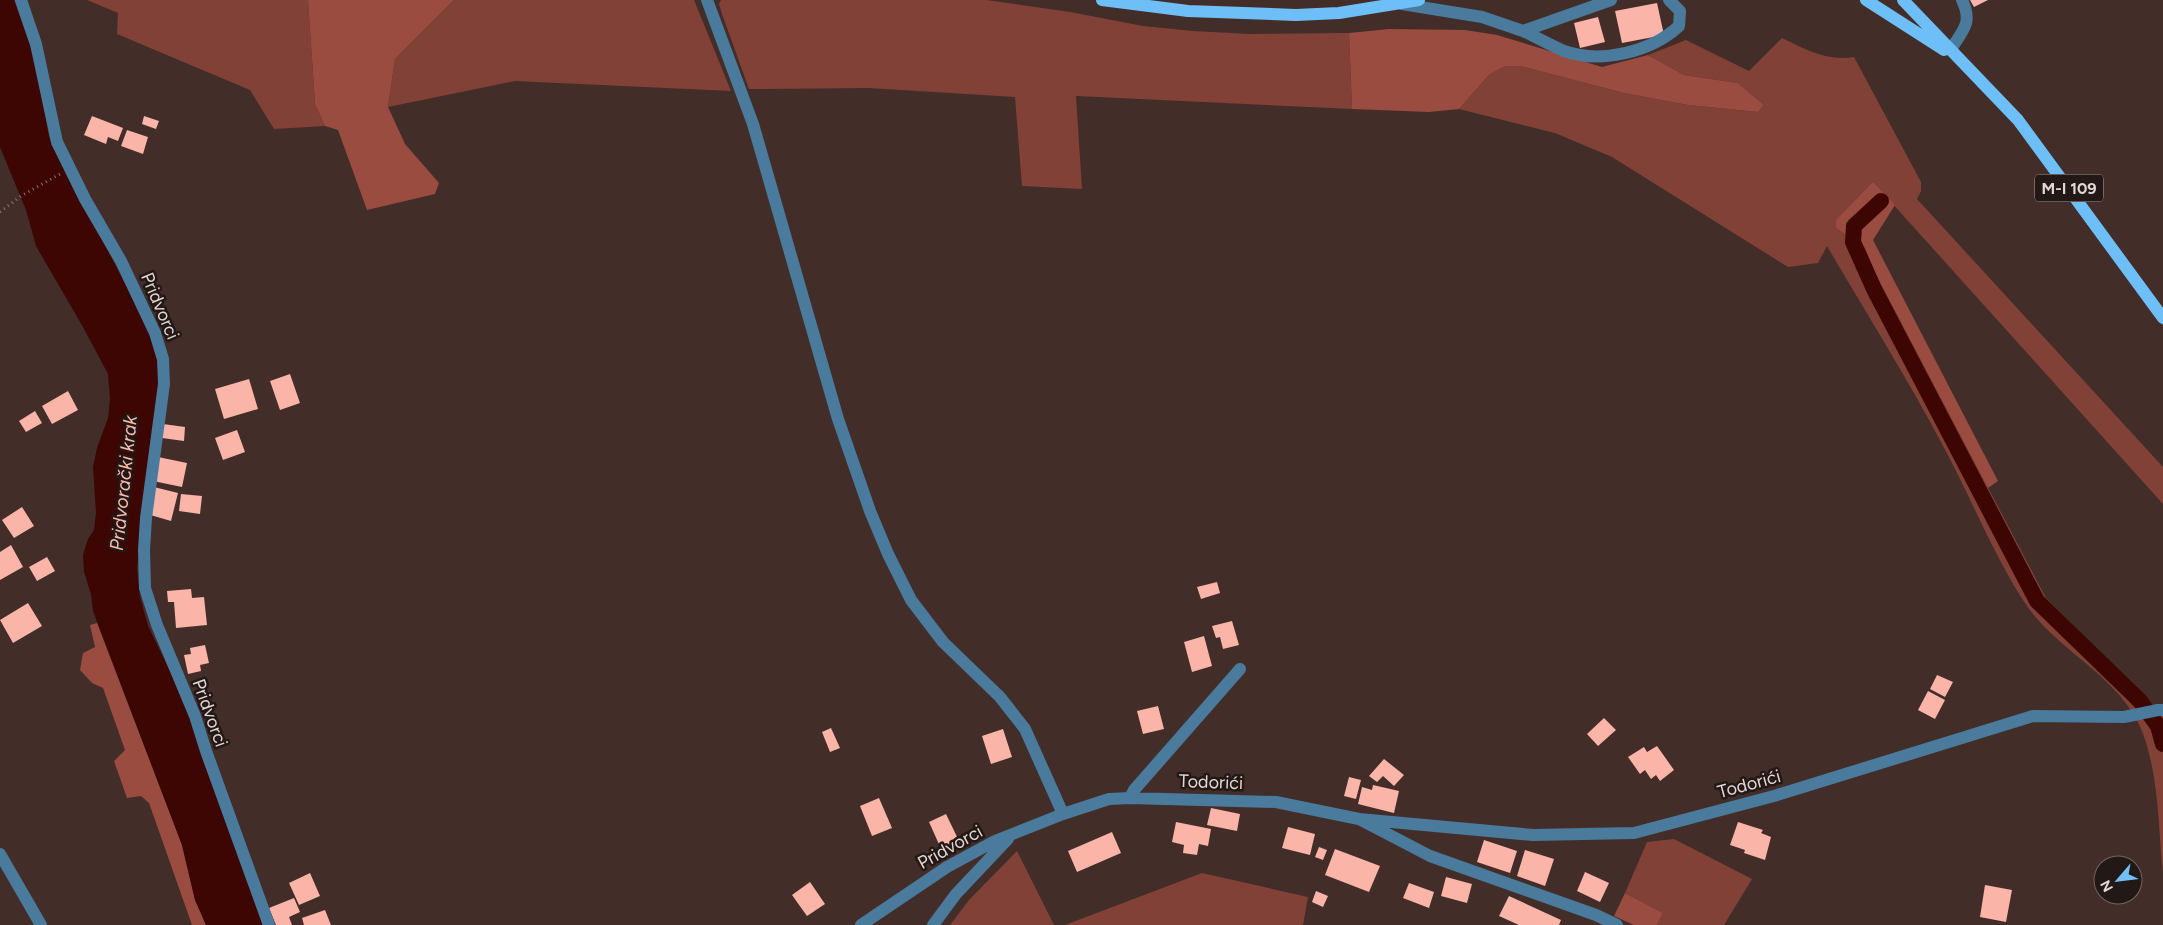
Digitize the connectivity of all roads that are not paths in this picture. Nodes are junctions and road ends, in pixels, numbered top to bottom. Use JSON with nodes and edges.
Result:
{"nodes":[{"id":1,"x":21,"y":0,"type":"edge"},
{"id":2,"x":707,"y":0,"type":"edge"},
{"id":3,"x":1102,"y":0,"type":"edge"},
{"id":4,"x":1419,"y":0,"type":"edge"},
{"id":5,"x":1611,"y":0,"type":"edge"},
{"id":6,"x":1669,"y":0,"type":"edge"},
{"id":7,"x":1866,"y":0,"type":"edge"},
{"id":8,"x":1903,"y":0,"type":"edge"},
{"id":9,"x":1962,"y":0,"type":"edge"},
{"id":10,"x":1399,"y":4,"type":"junction"},
{"id":11,"x":1522,"y":31,"type":"junction"},
{"id":12,"x":1951,"y":49,"type":"junction"},
{"id":13,"x":1967,"y":66,"type":"junction"},
{"id":14,"x":2163,"y":318,"type":"edge"},
{"id":15,"x":1240,"y":669,"type":"dead end"},
{"id":16,"x":2160,"y":710,"type":"edge"},
{"id":17,"x":1130,"y":798,"type":"junction"},
{"id":18,"x":1063,"y":814,"type":"junction"},
{"id":19,"x":1359,"y":819,"type":"junction"},
{"id":20,"x":1012,"y":835,"type":"junction"},
{"id":21,"x":0,"y":854,"type":"edge"},
{"id":22,"x":41,"y":925,"type":"edge"},
{"id":23,"x":269,"y":925,"type":"edge"},
{"id":24,"x":861,"y":925,"type":"edge"},
{"id":25,"x":933,"y":925,"type":"edge"},
{"id":26,"x":1617,"y":925,"type":"edge"}],
"edges":[{"from":1,"to":23,"type":"street","name":"Pridvorci"},
{"from":2,"to":18,"type":"street"},
{"from":3,"to":10,"type":"main road"},
{"from":4,"to":10,"type":"main road"},
{"from":5,"to":11,"type":"street"},
{"from":6,"to":11,"type":"street"},
{"from":7,"to":13,"type":"main road","number":"M-I 109"},
{"from":8,"to":12,"type":"main road"},
{"from":9,"to":12,"type":"street"},
{"from":10,"to":11,"type":"street"},
{"from":12,"to":13,"type":"main road"},
{"from":13,"to":14,"type":"main road","number":"M-I 109"},
{"from":15,"to":17,"type":"street"},
{"from":16,"to":19,"type":"street","name":"Todorići"},
{"from":17,"to":18,"type":"street","name":"Todorići"},
{"from":17,"to":19,"type":"street","name":"Todorići"},
{"from":18,"to":20,"type":"street","name":"Pridvorci"},
{"from":19,"to":26,"type":"street","name":"Todorići"},
{"from":20,"to":24,"type":"street","name":"Pridvorci"},
{"from":20,"to":25,"type":"street"},
{"from":21,"to":22,"type":"street"}]}
